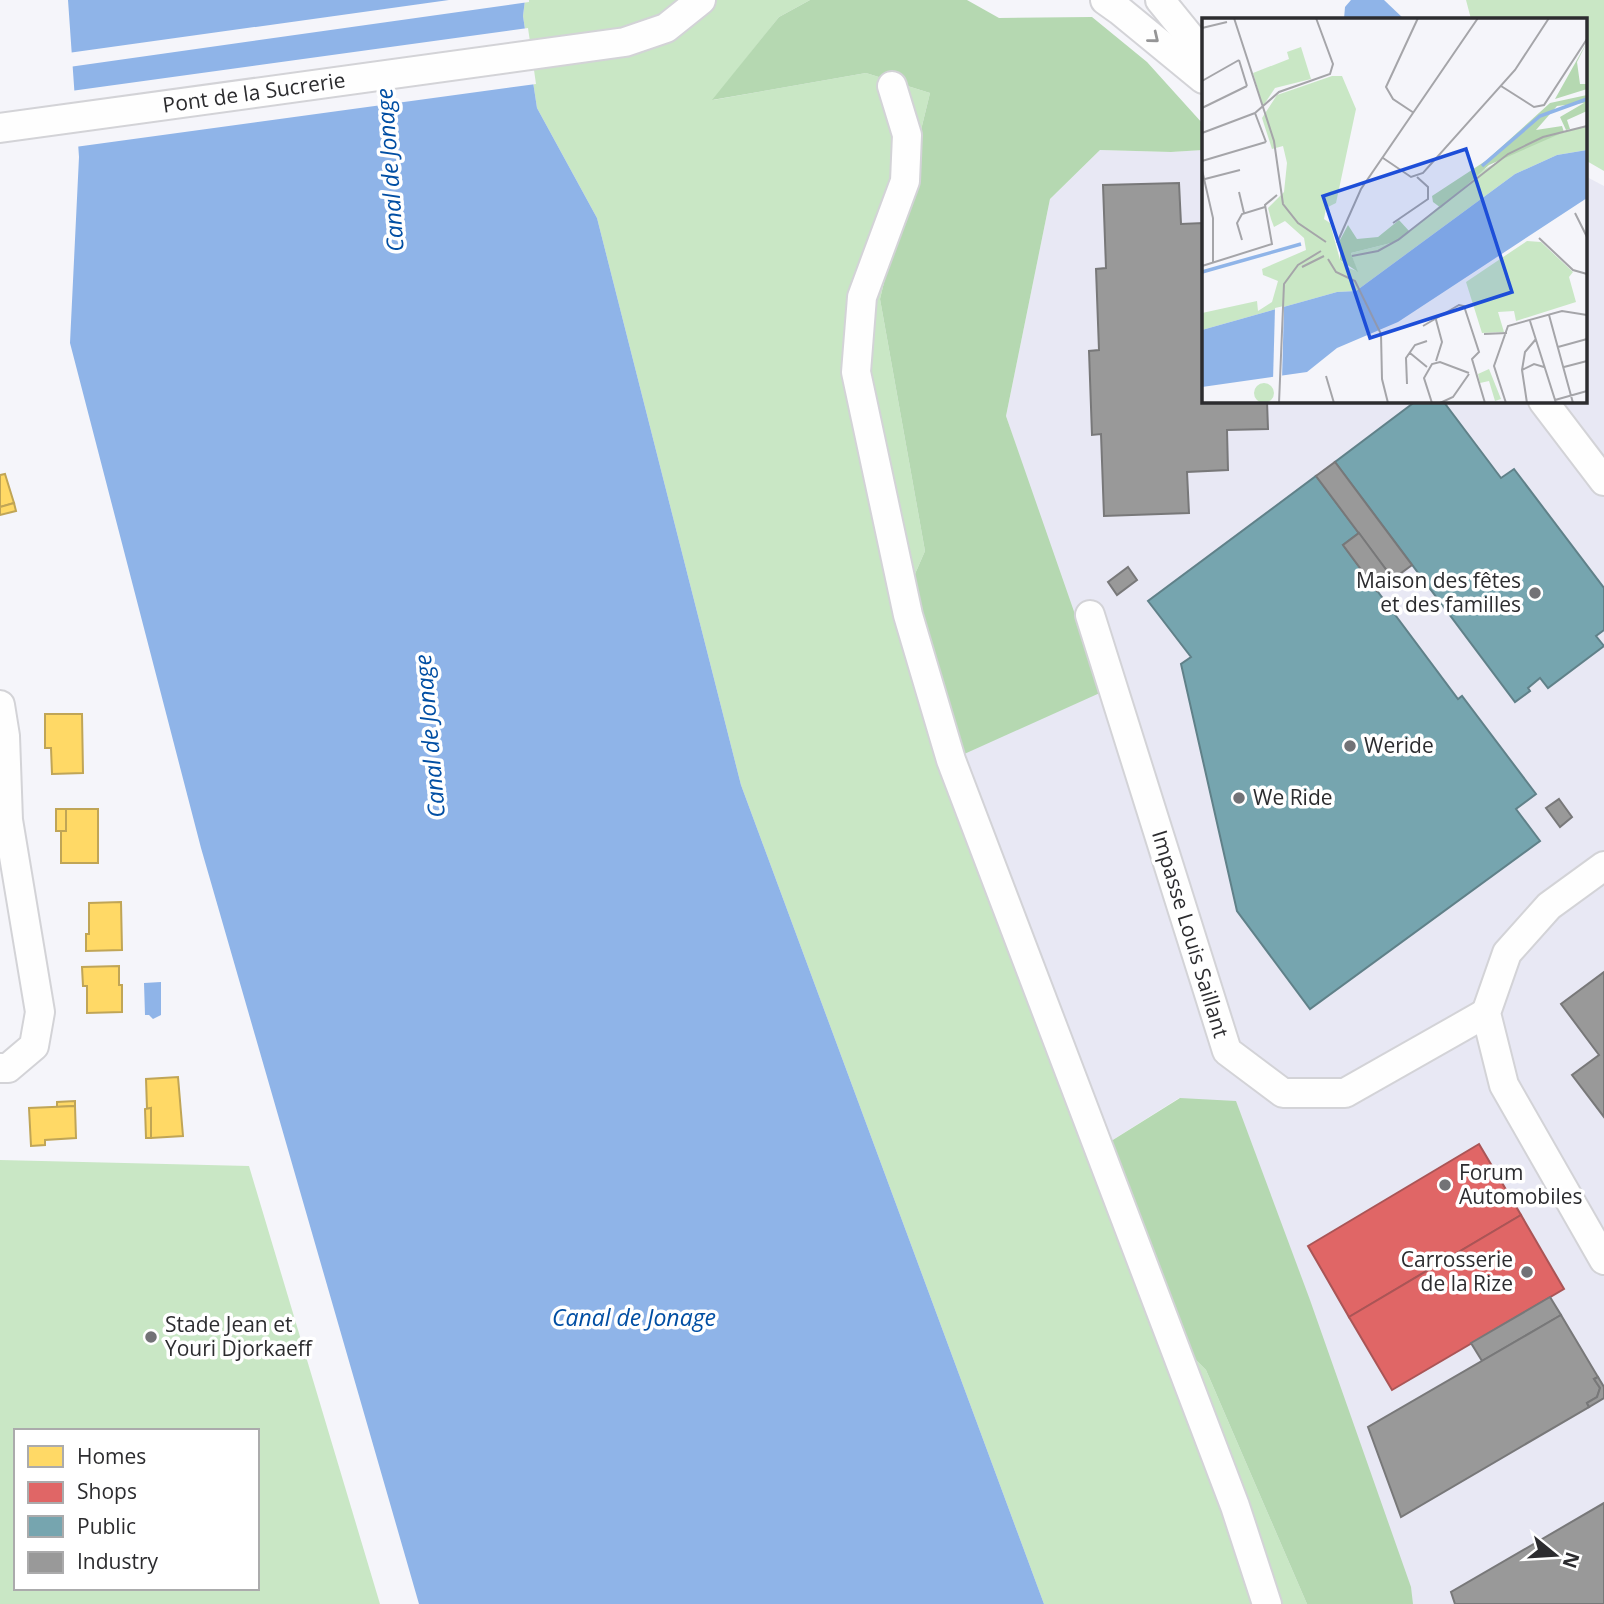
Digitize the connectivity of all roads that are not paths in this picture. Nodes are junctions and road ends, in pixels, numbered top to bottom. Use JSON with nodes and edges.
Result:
{"nodes":[{"id":1,"x":701,"y":0,"type":"edge"},
{"id":2,"x":1105,"y":0,"type":"edge"},
{"id":3,"x":1160,"y":0,"type":"edge"},
{"id":4,"x":1202,"y":52,"type":"edge"},
{"id":5,"x":1202,"y":78,"type":"edge"},
{"id":6,"x":892,"y":86,"type":"dead end"},
{"id":7,"x":4,"y":127,"type":"edge"},
{"id":8,"x":1544,"y":402,"type":"edge"},
{"id":9,"x":1604,"y":481,"type":"edge"},
{"id":10,"x":1090,"y":615,"type":"dead end"},
{"id":11,"x":0,"y":705,"type":"edge"},
{"id":12,"x":2,"y":736,"type":"edge"},
{"id":13,"x":1604,"y":866,"type":"edge"},
{"id":14,"x":1486,"y":1013,"type":"junction"},
{"id":15,"x":0,"y":1068,"type":"edge"},
{"id":16,"x":1604,"y":1260,"type":"edge"},
{"id":17,"x":1267,"y":1604,"type":"edge"}],
"edges":[{"from":1,"to":7,"type":"street","name":"Pont de la Sucrerie"},
{"from":2,"to":5,"type":"street","one_way":true},
{"from":3,"to":4,"type":"street"},
{"from":6,"to":17,"type":"street"},
{"from":8,"to":9,"type":"street"},
{"from":10,"to":14,"type":"street","name":"Impasse Louis Saillant"},
{"from":11,"to":12,"type":"street"},
{"from":12,"to":15,"type":"street"},
{"from":13,"to":14,"type":"street"},
{"from":14,"to":16,"type":"street"}]}
